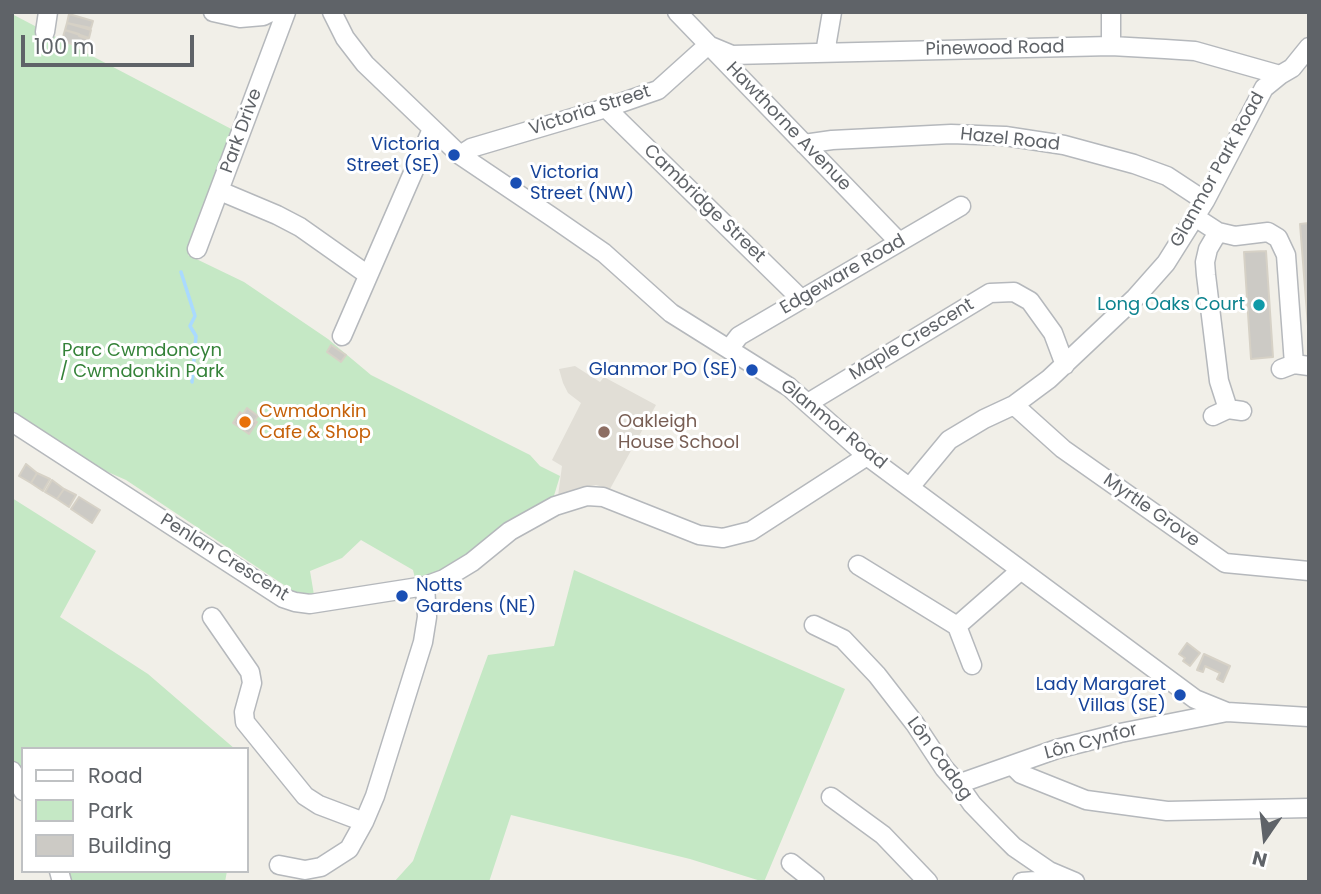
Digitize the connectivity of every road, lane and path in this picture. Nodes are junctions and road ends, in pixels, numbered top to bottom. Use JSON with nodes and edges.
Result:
{"nodes":[{"id":1,"x":48,"y":12,"type":"edge"},
{"id":2,"x":213,"y":12,"type":"edge"},
{"id":3,"x":271,"y":12,"type":"edge"},
{"id":4,"x":286,"y":12,"type":"edge"},
{"id":5,"x":332,"y":12,"type":"edge"},
{"id":6,"x":677,"y":12,"type":"edge"},
{"id":7,"x":832,"y":12,"type":"edge"},
{"id":8,"x":1111,"y":12,"type":"edge"},
{"id":9,"x":45,"y":32,"type":"dead end"},
{"id":10,"x":708,"y":44,"type":"junction"},
{"id":11,"x":1111,"y":46,"type":"junction"},
{"id":12,"x":1309,"y":47,"type":"edge"},
{"id":13,"x":825,"y":53,"type":"junction"},
{"id":14,"x":1280,"y":75,"type":"junction"},
{"id":15,"x":606,"y":108,"type":"junction"},
{"id":16,"x":432,"y":129,"type":"junction"},
{"id":17,"x":804,"y":144,"type":"junction"},
{"id":18,"x":460,"y":156,"type":"junction"},
{"id":19,"x":220,"y":191,"type":"junction"},
{"id":20,"x":1205,"y":201,"type":"junction"},
{"id":21,"x":961,"y":206,"type":"dead end"},
{"id":22,"x":1195,"y":217,"type":"junction"},
{"id":23,"x":1218,"y":232,"type":"junction"},
{"id":24,"x":899,"y":242,"type":"junction"},
{"id":25,"x":197,"y":249,"type":"dead end"},
{"id":26,"x":368,"y":275,"type":"junction"},
{"id":27,"x":801,"y":299,"type":"junction"},
{"id":28,"x":342,"y":336,"type":"dead end"},
{"id":29,"x":729,"y":349,"type":"junction"},
{"id":30,"x":1065,"y":365,"type":"junction"},
{"id":31,"x":1295,"y":366,"type":"edge"},
{"id":32,"x":808,"y":403,"type":"junction"},
{"id":33,"x":1014,"y":405,"type":"junction"},
{"id":34,"x":1227,"y":412,"type":"dead end"},
{"id":35,"x":12,"y":422,"type":"edge"},
{"id":36,"x":867,"y":456,"type":"junction"},
{"id":37,"x":909,"y":487,"type":"junction"},
{"id":38,"x":858,"y":565,"type":"dead end"},
{"id":39,"x":1021,"y":570,"type":"junction"},
{"id":40,"x":1309,"y":571,"type":"edge"},
{"id":41,"x":425,"y":586,"type":"junction"},
{"id":42,"x":212,"y":617,"type":"dead end"},
{"id":43,"x":814,"y":625,"type":"dead end"},
{"id":44,"x":957,"y":626,"type":"junction"},
{"id":45,"x":972,"y":665,"type":"dead end"},
{"id":46,"x":1227,"y":712,"type":"junction"},
{"id":47,"x":1309,"y":717,"type":"edge"},
{"id":48,"x":1012,"y":765,"type":"junction"},
{"id":49,"x":12,"y":771,"type":"edge"},
{"id":50,"x":958,"y":784,"type":"junction"},
{"id":51,"x":21,"y":787,"type":"edge"},
{"id":52,"x":831,"y":797,"type":"dead end"},
{"id":53,"x":1309,"y":808,"type":"edge"},
{"id":54,"x":364,"y":822,"type":"junction"},
{"id":55,"x":791,"y":863,"type":"dead end"},
{"id":56,"x":279,"y":865,"type":"dead end"},
{"id":57,"x":1071,"y":880,"type":"edge"},
{"id":58,"x":815,"y":882,"type":"edge"},
{"id":59,"x":928,"y":882,"type":"edge"},
{"id":60,"x":1022,"y":882,"type":"edge"}],
"edges":[{"from":1,"to":9,"type":"street"},
{"from":2,"to":3,"type":"street"},
{"from":4,"to":19,"type":"street","name":"Park Drive"},
{"from":5,"to":16,"type":"street","name":"Glanmor Road"},
{"from":6,"to":10,"type":"street","name":"Hawthorne Avenue"},
{"from":7,"to":13,"type":"street"},
{"from":8,"to":11,"type":"street"},
{"from":10,"to":13,"type":"street","name":"Pinewood Road"},
{"from":10,"to":15,"type":"street","name":"Victoria Street"},
{"from":10,"to":17,"type":"street","name":"Hawthorne Avenue"},
{"from":11,"to":13,"type":"street","name":"Pinewood Road"},
{"from":11,"to":14,"type":"street","name":"Pinewood Road"},
{"from":12,"to":14,"type":"street","name":"Glanmor Park Road"},
{"from":14,"to":20,"type":"street","name":"Glanmor Park Road"},
{"from":15,"to":18,"type":"street","name":"Victoria Street"},
{"from":15,"to":27,"type":"street","name":"Cambridge Street"},
{"from":16,"to":18,"type":"street","name":"Glanmor Road"},
{"from":16,"to":26,"type":"street"},
{"from":17,"to":20,"type":"street","name":"Hazel Road"},
{"from":17,"to":24,"type":"street","name":"Hawthorne Avenue"},
{"from":18,"to":29,"type":"street","name":"Glanmor Road"},
{"from":19,"to":25,"type":"street","name":"Park Drive"},
{"from":19,"to":26,"type":"street"},
{"from":20,"to":22,"type":"street","name":"Glanmor Park Road"},
{"from":21,"to":24,"type":"street","name":"Edgeware Road"},
{"from":22,"to":23,"type":"street"},
{"from":22,"to":30,"type":"street","name":"Glanmor Park Road"},
{"from":23,"to":31,"type":"street"},
{"from":23,"to":34,"type":"street"},
{"from":24,"to":27,"type":"street","name":"Edgeware Road"},
{"from":26,"to":28,"type":"street"},
{"from":27,"to":29,"type":"street","name":"Edgeware Road"},
{"from":29,"to":32,"type":"street","name":"Glanmor Road"},
{"from":30,"to":32,"type":"street","name":"Maple Crescent"},
{"from":30,"to":33,"type":"street","name":"Glanmor Park Road"},
{"from":32,"to":36,"type":"street","name":"Glanmor Road"},
{"from":33,"to":37,"type":"street","name":"Glanmor Park Road"},
{"from":33,"to":40,"type":"street","name":"Myrtle Grove"},
{"from":35,"to":41,"type":"street","name":"Penlan Crescent"},
{"from":36,"to":37,"type":"street","name":"Glanmor Road"},
{"from":36,"to":41,"type":"street","name":"Penlan Crescent"},
{"from":37,"to":39,"type":"street","name":"Glanmor Road"},
{"from":38,"to":44,"type":"street"},
{"from":39,"to":44,"type":"street"},
{"from":39,"to":46,"type":"street","name":"Glanmor Road"},
{"from":41,"to":54,"type":"street"},
{"from":42,"to":54,"type":"street"},
{"from":43,"to":50,"type":"street","name":"Lôn Cadog"},
{"from":44,"to":45,"type":"street"},
{"from":46,"to":47,"type":"street","name":"Glanmor Road"},
{"from":46,"to":48,"type":"street","name":"Lôn Cynfor"},
{"from":48,"to":50,"type":"street","name":"Lôn Cynfor"},
{"from":48,"to":53,"type":"street"},
{"from":49,"to":51,"type":"street"},
{"from":50,"to":57,"type":"street","name":"Lôn Cadog"},
{"from":52,"to":59,"type":"street"},
{"from":54,"to":56,"type":"street"},
{"from":55,"to":58,"type":"street"},
{"from":57,"to":60,"type":"street"}]}
